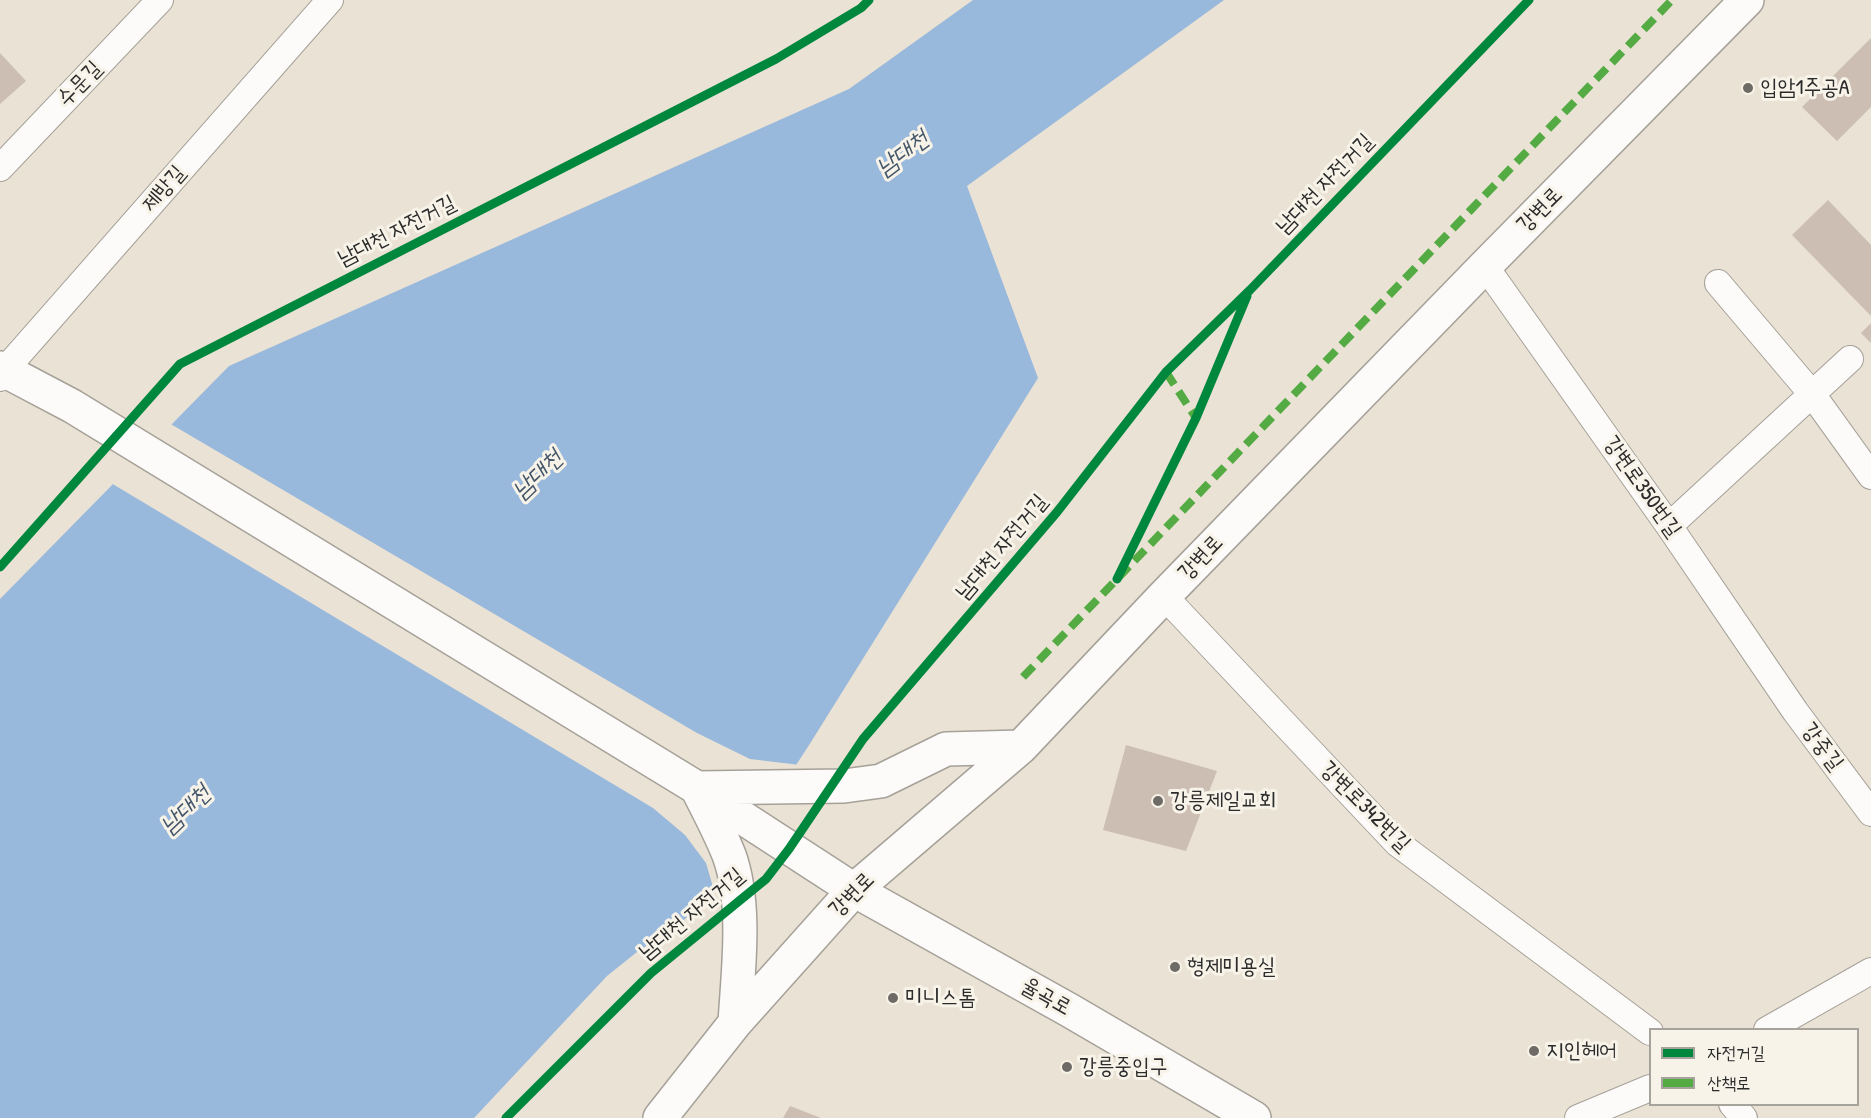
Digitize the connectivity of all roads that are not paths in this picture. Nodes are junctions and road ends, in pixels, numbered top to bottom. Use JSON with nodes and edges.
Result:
{"nodes":[{"id":1,"x":160,"y":0,"type":"edge"},
{"id":2,"x":330,"y":0,"type":"edge"},
{"id":3,"x":1747,"y":0,"type":"edge"},
{"id":4,"x":0,"y":168,"type":"edge"},
{"id":5,"x":1485,"y":266,"type":"junction"},
{"id":6,"x":1718,"y":283,"type":"dead end"},
{"id":7,"x":1850,"y":359,"type":"dead end"},
{"id":8,"x":1,"y":372,"type":"edge"},
{"id":9,"x":1812,"y":394,"type":"junction"},
{"id":10,"x":1871,"y":476,"type":"edge"},
{"id":11,"x":1669,"y":526,"type":"junction"},
{"id":12,"x":1164,"y":596,"type":"junction"},
{"id":13,"x":1795,"y":711,"type":"joint"},
{"id":14,"x":1021,"y":747,"type":"junction"},
{"id":15,"x":697,"y":788,"type":"junction"},
{"id":16,"x":1871,"y":813,"type":"edge"},
{"id":17,"x":846,"y":884,"type":"junction"},
{"id":18,"x":1871,"y":971,"type":"edge"},
{"id":19,"x":735,"y":1023,"type":"junction"},
{"id":20,"x":1769,"y":1028,"type":"edge"},
{"id":21,"x":1649,"y":1031,"type":"edge"},
{"id":22,"x":1649,"y":1088,"type":"edge"},
{"id":23,"x":1734,"y":1106,"type":"edge"},
{"id":24,"x":660,"y":1118,"type":"edge"},
{"id":25,"x":1254,"y":1118,"type":"edge"},
{"id":26,"x":1578,"y":1118,"type":"edge"},
{"id":27,"x":1744,"y":1118,"type":"edge"}],
"edges":[{"from":1,"to":4,"type":"street","name":"수문길"},
{"from":2,"to":8,"type":"street","name":"제방길"},
{"from":3,"to":5,"type":"street","name":"강변로"},
{"from":5,"to":11,"type":"street","name":"강변로350번길"},
{"from":5,"to":12,"type":"street","name":"강변로"},
{"from":6,"to":9,"type":"street"},
{"from":7,"to":9,"type":"street"},
{"from":8,"to":15,"type":"street","name":"율곡로"},
{"from":9,"to":10,"type":"street"},
{"from":9,"to":11,"type":"street"},
{"from":11,"to":13,"type":"street","name":"강변로350번길"},
{"from":12,"to":14,"type":"street","name":"강변로"},
{"from":12,"to":21,"type":"street","name":"강변로342번길"},
{"from":13,"to":16,"type":"street","name":"강중길"},
{"from":14,"to":15,"type":"street"},
{"from":14,"to":17,"type":"street","name":"강변로"},
{"from":15,"to":17,"type":"street","name":"율곡로"},
{"from":15,"to":19,"type":"street"},
{"from":17,"to":19,"type":"street","name":"강변로"},
{"from":17,"to":25,"type":"street","name":"율곡로"},
{"from":18,"to":20,"type":"street"},
{"from":19,"to":24,"type":"street","name":"강변로"},
{"from":22,"to":26,"type":"street"},
{"from":23,"to":27,"type":"street"}]}
